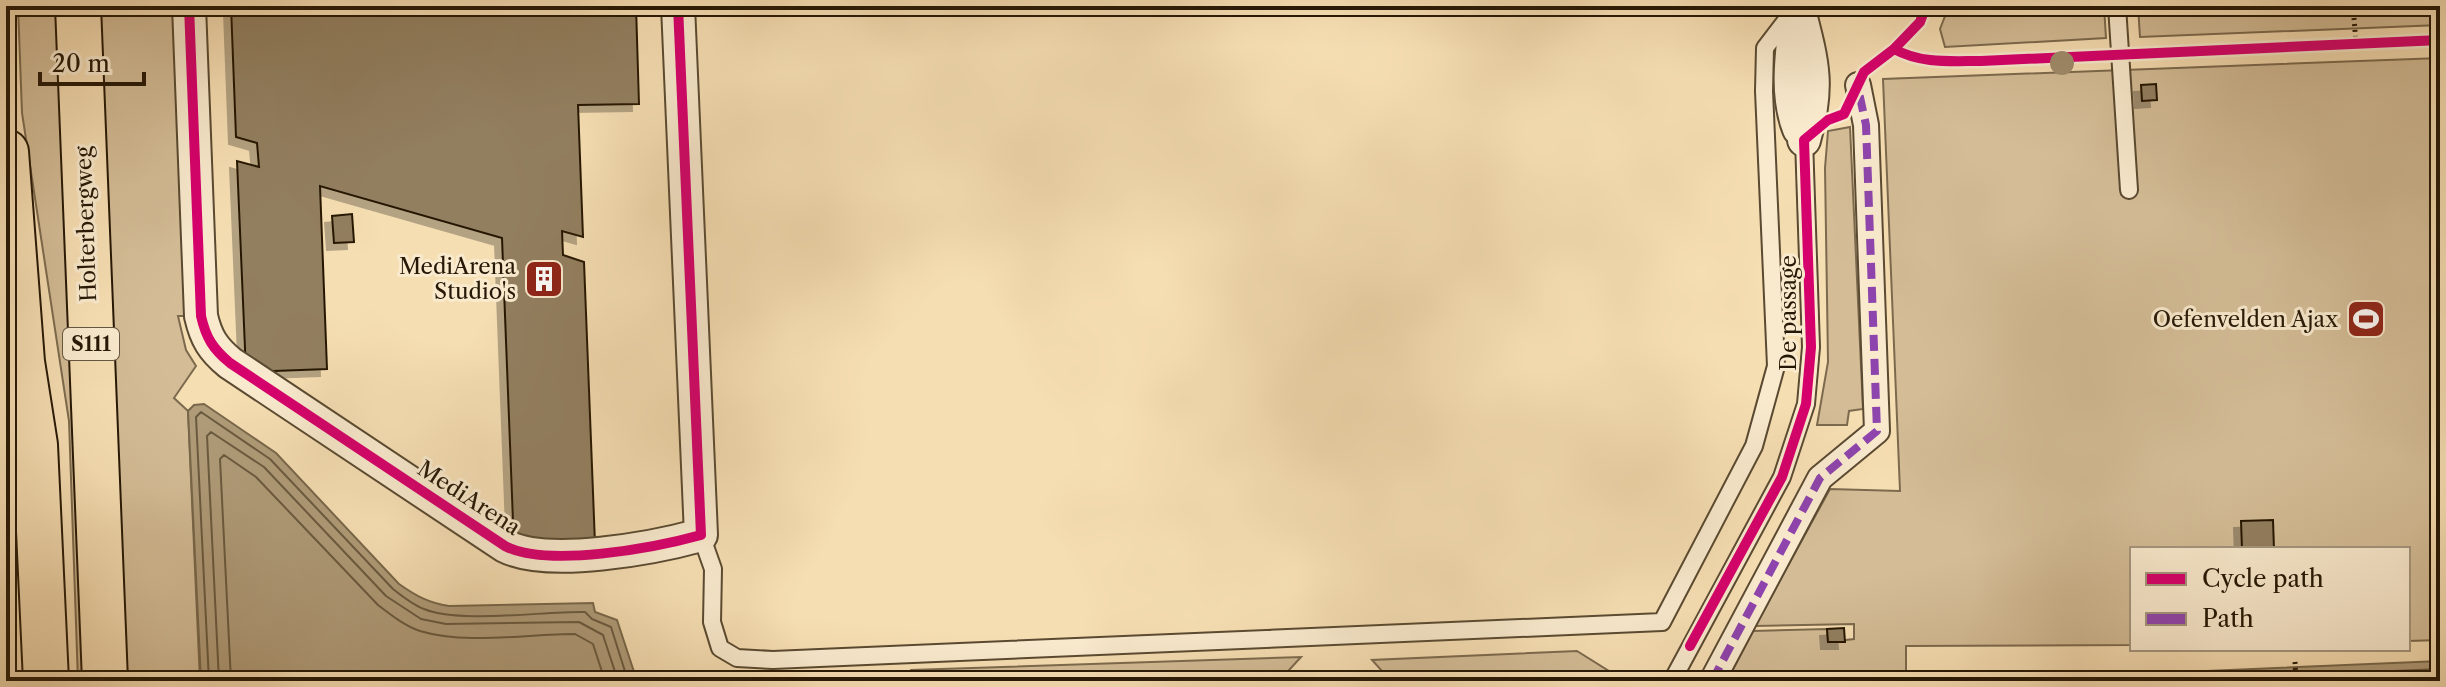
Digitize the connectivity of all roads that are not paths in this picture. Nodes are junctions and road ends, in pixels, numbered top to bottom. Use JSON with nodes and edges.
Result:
{"nodes":[{"id":1,"x":78,"y":6,"type":"edge"},
{"id":2,"x":189,"y":6,"type":"edge"},
{"id":3,"x":678,"y":6,"type":"edge"},
{"id":4,"x":1797,"y":6,"type":"edge"},
{"id":5,"x":2117,"y":6,"type":"edge"},
{"id":6,"x":1858,"y":85,"type":"dead end"},
{"id":7,"x":1804,"y":140,"type":"joint"},
{"id":8,"x":6,"y":152,"type":"edge"},
{"id":9,"x":2129,"y":190,"type":"dead end"},
{"id":10,"x":701,"y":535,"type":"junction"},
{"id":11,"x":46,"y":681,"type":"edge"},
{"id":12,"x":105,"y":681,"type":"edge"},
{"id":13,"x":1672,"y":681,"type":"edge"},
{"id":14,"x":1712,"y":681,"type":"edge"}],
"edges":[{"from":1,"to":12,"type":"main road","name":"Holterbergweg","number":"S111"},
{"from":2,"to":10,"type":"street","name":"MediArena"},
{"from":3,"to":10,"type":"street"},
{"from":4,"to":7,"type":"street","name":"De passage"},
{"from":4,"to":10,"type":"lane"},
{"from":5,"to":9,"type":"lane"},
{"from":6,"to":14,"type":"street"},
{"from":7,"to":13,"type":"lane","name":"De passage"},
{"from":8,"to":11,"type":"main road"}]}
